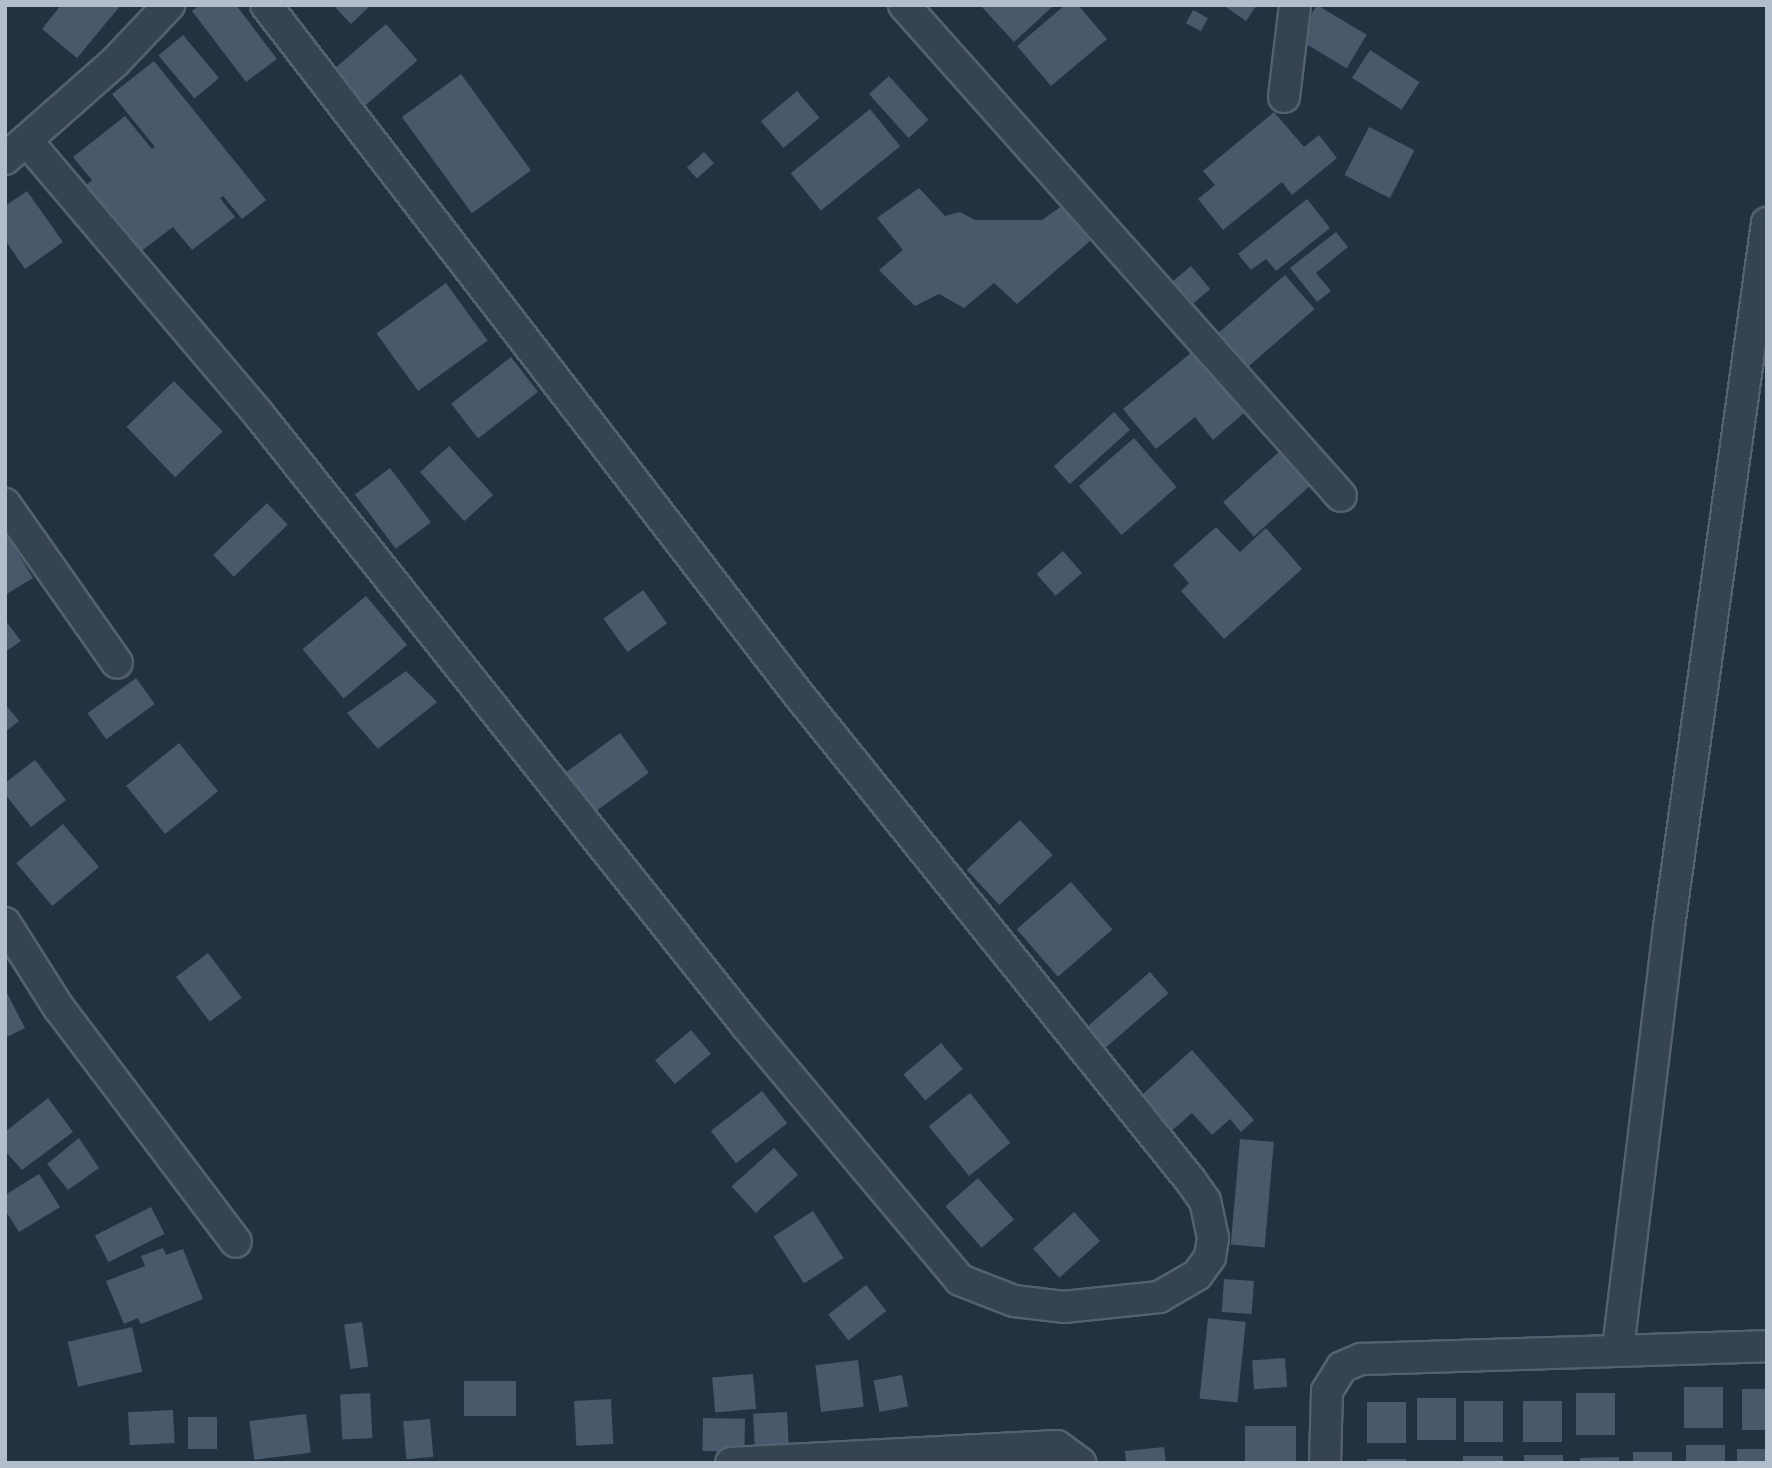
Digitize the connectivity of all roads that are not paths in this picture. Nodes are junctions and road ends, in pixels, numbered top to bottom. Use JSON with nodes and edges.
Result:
{"nodes":[{"id":1,"x":169,"y":5,"type":"edge"},
{"id":2,"x":266,"y":5,"type":"edge"},
{"id":3,"x":904,"y":5,"type":"edge"},
{"id":4,"x":1295,"y":5,"type":"edge"},
{"id":5,"x":1284,"y":97,"type":"dead end"},
{"id":6,"x":16,"y":150,"type":"edge"},
{"id":7,"x":1767,"y":223,"type":"edge"},
{"id":8,"x":1341,"y":496,"type":"dead end"},
{"id":9,"x":5,"y":504,"type":"edge"},
{"id":10,"x":117,"y":663,"type":"dead end"},
{"id":11,"x":5,"y":923,"type":"edge"},
{"id":12,"x":236,"y":1242,"type":"dead end"},
{"id":13,"x":1767,"y":1346,"type":"edge"},
{"id":14,"x":1618,"y":1349,"type":"junction"},
{"id":15,"x":974,"y":1455,"type":"edge"},
{"id":16,"x":731,"y":1463,"type":"edge"},
{"id":17,"x":1080,"y":1463,"type":"edge"},
{"id":18,"x":1325,"y":1463,"type":"edge"}],
"edges":[{"from":1,"to":6,"type":"street"},
{"from":2,"to":6,"type":"street"},
{"from":3,"to":8,"type":"street"},
{"from":4,"to":5,"type":"street"},
{"from":7,"to":14,"type":"street"},
{"from":9,"to":10,"type":"street"},
{"from":11,"to":12,"type":"street"},
{"from":13,"to":14,"type":"street"},
{"from":14,"to":18,"type":"street"},
{"from":15,"to":16,"type":"street"},
{"from":15,"to":17,"type":"street"}]}
